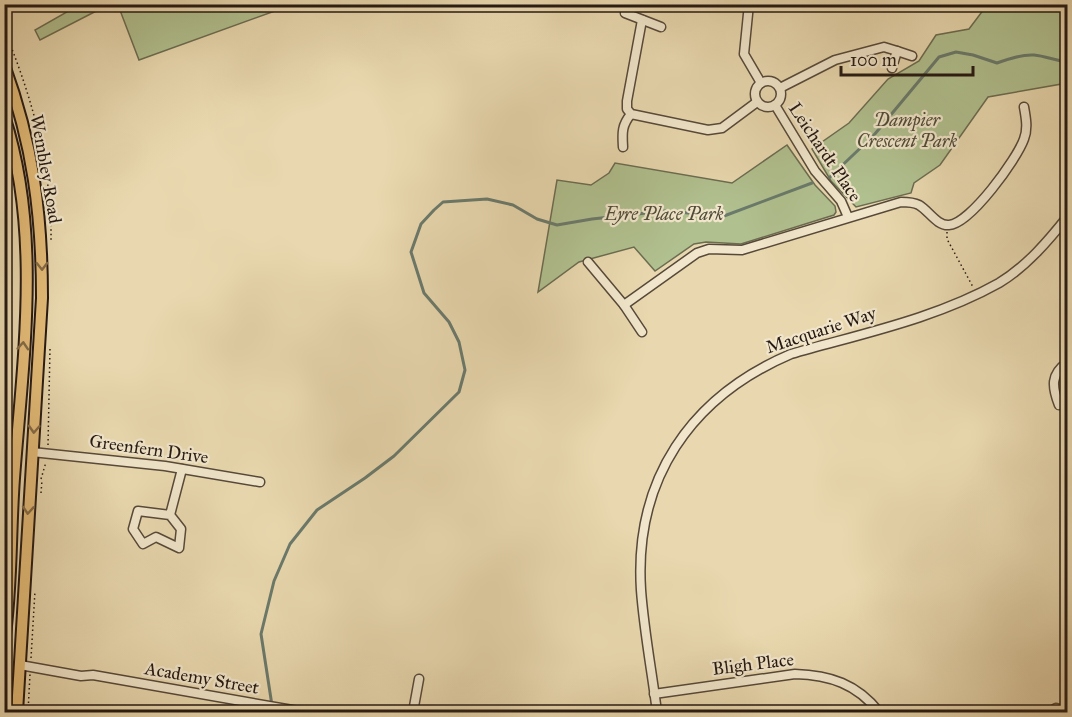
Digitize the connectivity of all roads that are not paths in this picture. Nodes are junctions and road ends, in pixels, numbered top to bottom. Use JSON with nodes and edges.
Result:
{"nodes":[{"id":1,"x":749,"y":4,"type":"edge"},
{"id":2,"x":625,"y":13,"type":"dead end"},
{"id":3,"x":642,"y":20,"type":"junction"},
{"id":4,"x":661,"y":27,"type":"dead end"},
{"id":5,"x":897,"y":51,"type":"junction"},
{"id":6,"x":912,"y":56,"type":"dead end"},
{"id":7,"x":4,"y":65,"type":"edge"},
{"id":8,"x":892,"y":68,"type":"dead end"},
{"id":9,"x":760,"y":83,"type":"junction"},
{"id":10,"x":780,"y":88,"type":"junction"},
{"id":11,"x":757,"y":102,"type":"junction"},
{"id":12,"x":775,"y":105,"type":"junction"},
{"id":13,"x":1024,"y":107,"type":"dead end"},
{"id":14,"x":631,"y":114,"type":"junction"},
{"id":15,"x":4,"y":116,"type":"edge"},
{"id":16,"x":623,"y":147,"type":"dead end"},
{"id":17,"x":9,"y":149,"type":"edge"},
{"id":18,"x":1068,"y":216,"type":"edge"},
{"id":19,"x":848,"y":217,"type":"junction"},
{"id":20,"x":588,"y":262,"type":"dead end"},
{"id":21,"x":624,"y":304,"type":"junction"},
{"id":22,"x":642,"y":332,"type":"dead end"},
{"id":23,"x":1068,"y":362,"type":"edge"},
{"id":24,"x":20,"y":404,"type":"junction"},
{"id":25,"x":1059,"y":405,"type":"dead end"},
{"id":26,"x":35,"y":406,"type":"junction"},
{"id":27,"x":32,"y":452,"type":"junction"},
{"id":28,"x":182,"y":469,"type":"junction"},
{"id":29,"x":261,"y":482,"type":"dead end"},
{"id":30,"x":170,"y":515,"type":"junction"},
{"id":31,"x":4,"y":642,"type":"edge"},
{"id":32,"x":20,"y":665,"type":"junction"},
{"id":33,"x":419,"y":679,"type":"dead end"},
{"id":34,"x":654,"y":694,"type":"junction"},
{"id":35,"x":17,"y":712,"type":"edge"},
{"id":36,"x":304,"y":712,"type":"edge"},
{"id":37,"x":413,"y":712,"type":"edge"},
{"id":38,"x":657,"y":712,"type":"edge"},
{"id":39,"x":879,"y":712,"type":"edge"},
{"id":40,"x":1049,"y":712,"type":"edge"},
{"id":41,"x":1068,"y":712,"type":"edge"}],
"edges":[{"from":1,"to":9,"type":"street"},
{"from":2,"to":3,"type":"street"},
{"from":3,"to":4,"type":"street"},
{"from":3,"to":14,"type":"street"},
{"from":5,"to":6,"type":"street"},
{"from":5,"to":8,"type":"street"},
{"from":5,"to":10,"type":"street"},
{"from":7,"to":26,"type":"main road","name":"Wembley Road","one_way":true},
{"from":9,"to":10,"type":"street"},
{"from":9,"to":11,"type":"street"},
{"from":10,"to":12,"type":"street"},
{"from":11,"to":12,"type":"street"},
{"from":11,"to":14,"type":"street"},
{"from":12,"to":19,"type":"street","name":"Leichardt Place"},
{"from":13,"to":19,"type":"street"},
{"from":14,"to":16,"type":"street"},
{"from":15,"to":17,"type":"main road","name":"Wembley Road"},
{"from":24,"to":17,"type":"main road","name":"Wembley Road","one_way":true},
{"from":18,"to":34,"type":"street","name":"Macquarie Way"},
{"from":19,"to":21,"type":"street"},
{"from":20,"to":21,"type":"street"},
{"from":21,"to":22,"type":"street"},
{"from":23,"to":25,"type":"street"},
{"from":24,"to":26,"type":"main road"},
{"from":24,"to":31,"type":"main road","name":"Wembley Road"},
{"from":26,"to":27,"type":"main road","name":"Wembley Road","one_way":true},
{"from":27,"to":28,"type":"street","name":"Greenfern Drive"},
{"from":27,"to":32,"type":"main road","name":"Wembley Road","one_way":true},
{"from":28,"to":29,"type":"street","name":"Greenfern Drive"},
{"from":28,"to":30,"type":"street"},
{"from":30,"to":30,"type":"street"},
{"from":32,"to":35,"type":"main road","name":"Wembley Road"},
{"from":32,"to":36,"type":"street","name":"Academy Street"},
{"from":33,"to":37,"type":"street"},
{"from":34,"to":38,"type":"street","name":"Macquarie Way"},
{"from":34,"to":39,"type":"street","name":"Bligh Place"},
{"from":40,"to":41,"type":"street"}]}
